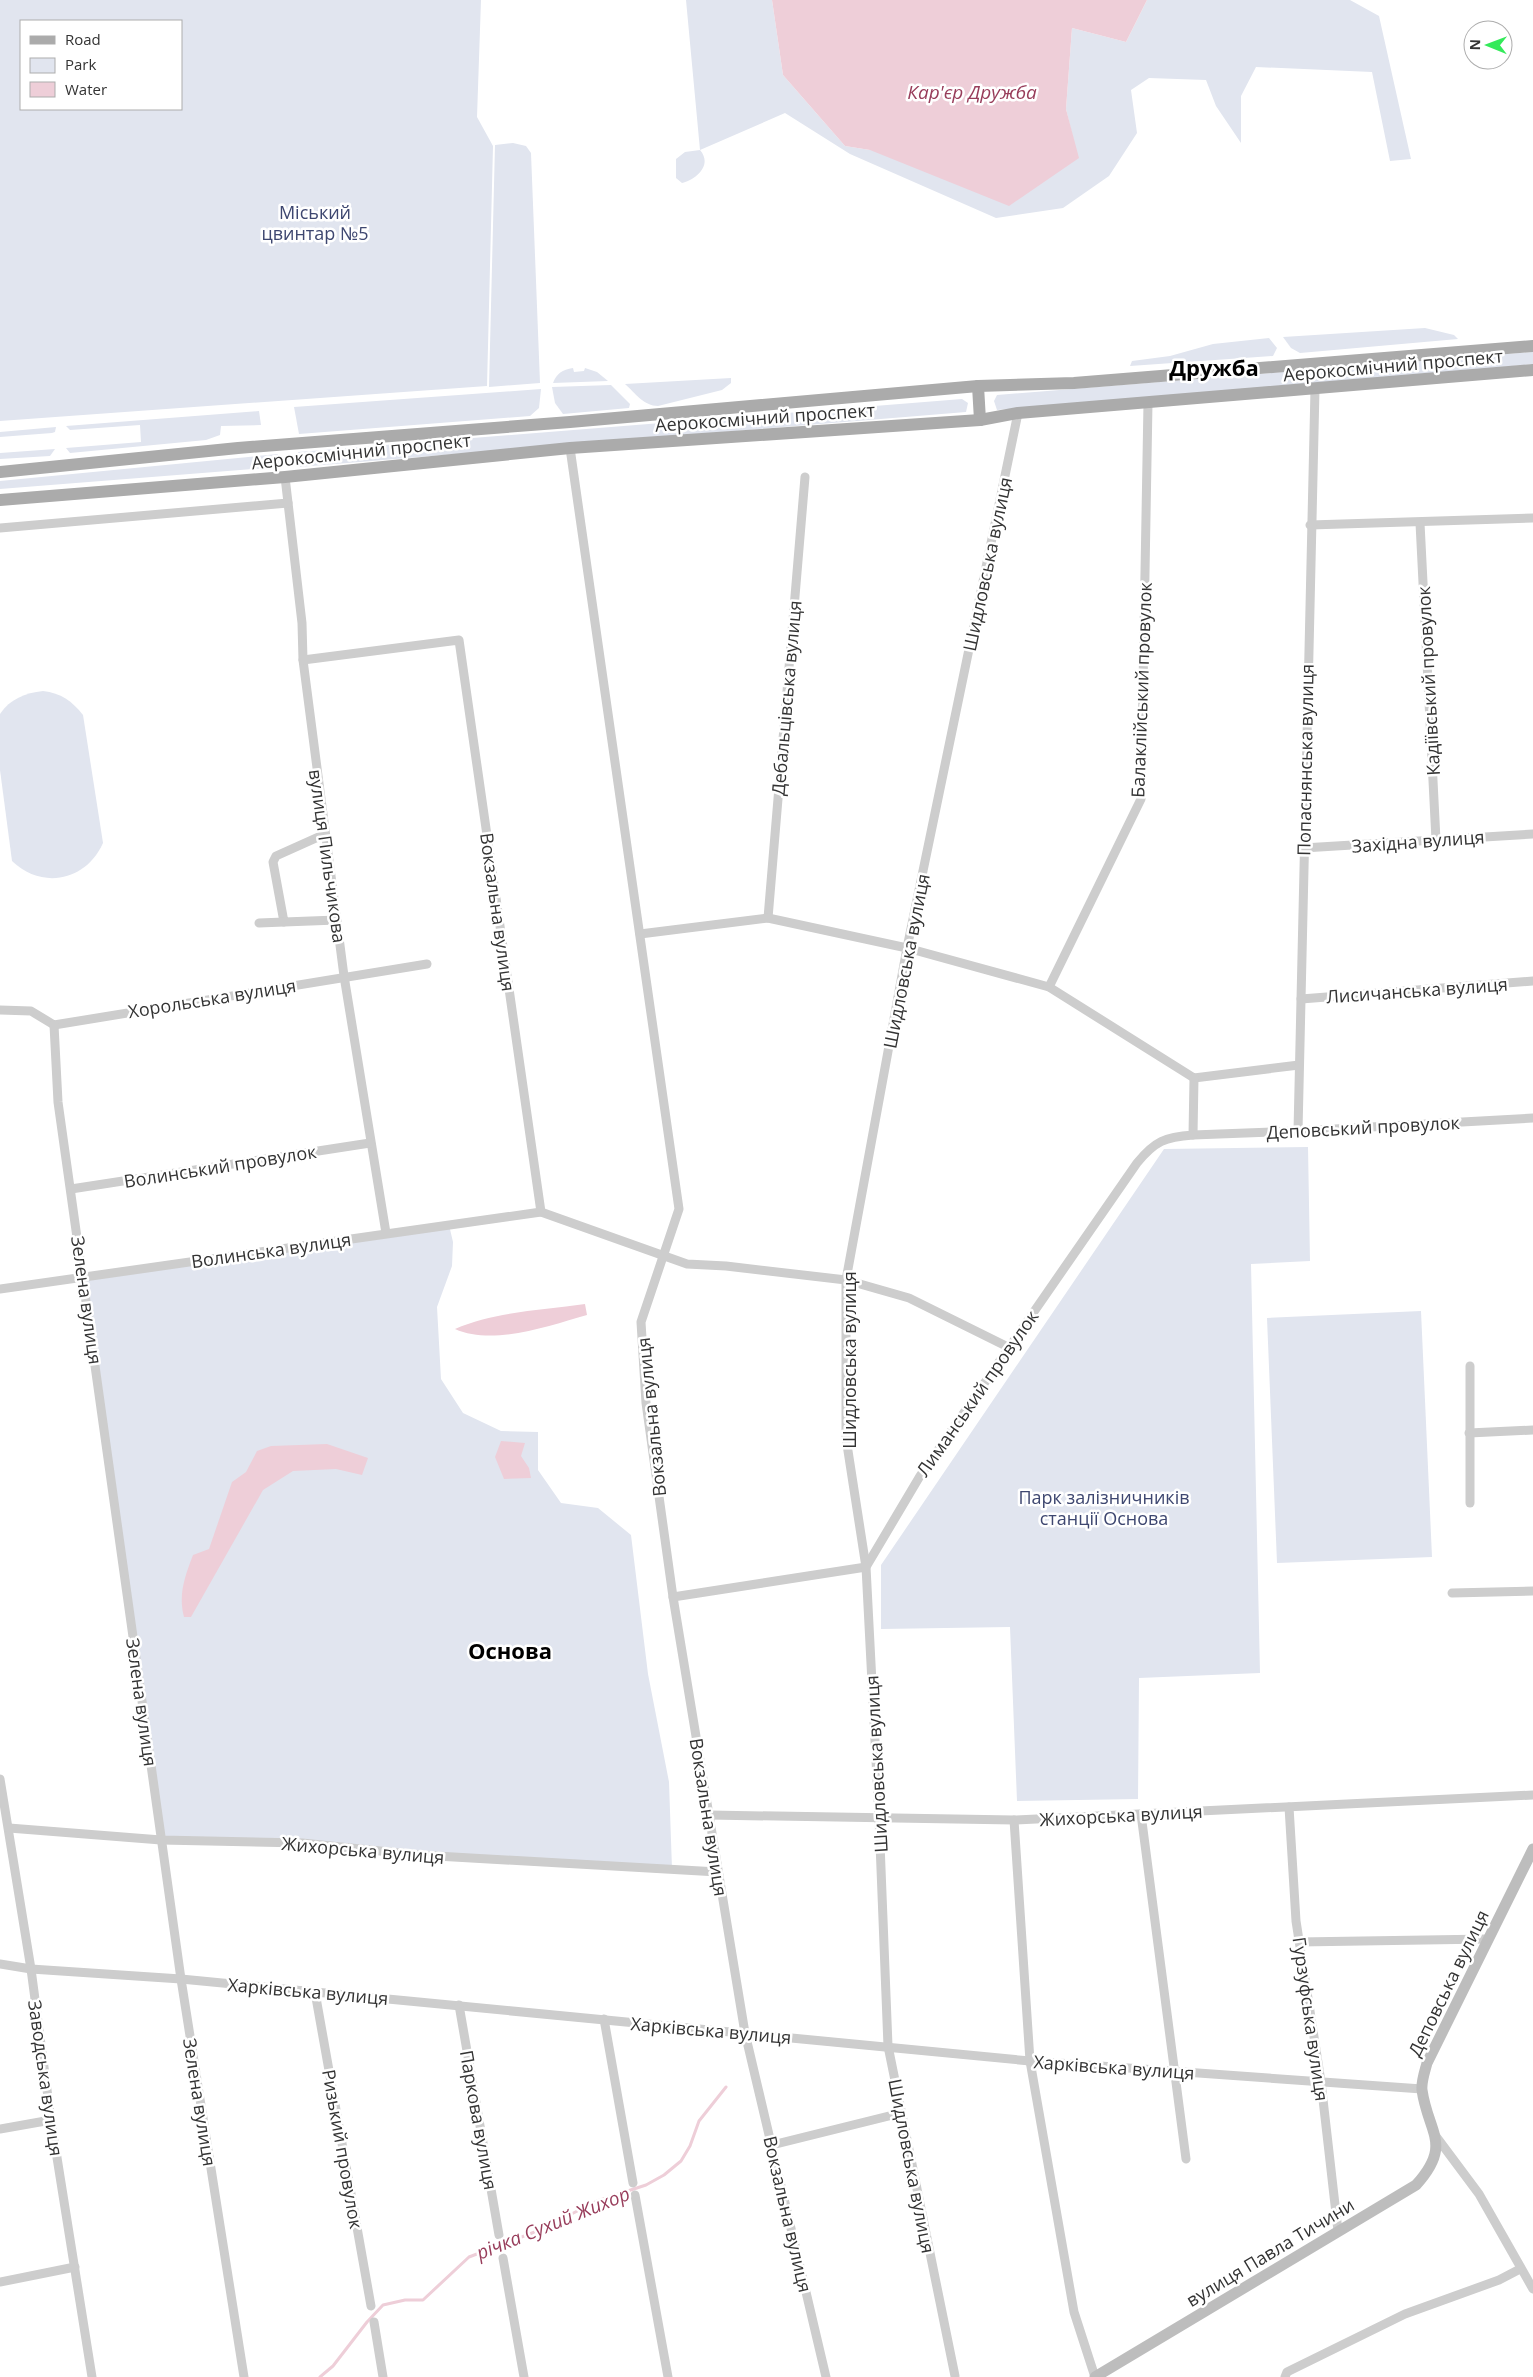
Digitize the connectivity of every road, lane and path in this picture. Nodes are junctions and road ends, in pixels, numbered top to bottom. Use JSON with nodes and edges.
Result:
{"nodes":[{"id":1,"x":1533,"y":346,"type":"edge"},
{"id":2,"x":1533,"y":370,"type":"edge"},
{"id":3,"x":978,"y":386,"type":"junction"},
{"id":4,"x":1315,"y":389,"type":"junction"},
{"id":5,"x":1148,"y":403,"type":"junction"},
{"id":6,"x":1018,"y":413,"type":"junction"},
{"id":7,"x":980,"y":420,"type":"junction"},
{"id":8,"x":570,"y":448,"type":"junction"},
{"id":9,"x":0,"y":472,"type":"edge"},
{"id":10,"x":285,"y":477,"type":"junction"},
{"id":11,"x":805,"y":478,"type":"dead end"},
{"id":12,"x":0,"y":500,"type":"edge"},
{"id":13,"x":288,"y":503,"type":"junction"},
{"id":14,"x":1533,"y":518,"type":"edge"},
{"id":15,"x":1420,"y":522,"type":"junction"},
{"id":16,"x":1310,"y":525,"type":"junction"},
{"id":17,"x":0,"y":528,"type":"edge"},
{"id":18,"x":302,"y":660,"type":"junction"},
{"id":19,"x":325,"y":834,"type":"junction"},
{"id":20,"x":1533,"y":834,"type":"edge"},
{"id":21,"x":1436,"y":840,"type":"junction"},
{"id":22,"x":1303,"y":848,"type":"junction"},
{"id":23,"x":768,"y":918,"type":"junction"},
{"id":24,"x":337,"y":920,"type":"junction"},
{"id":25,"x":284,"y":922,"type":"junction"},
{"id":26,"x":259,"y":923,"type":"dead end"},
{"id":27,"x":640,"y":934,"type":"junction"},
{"id":28,"x":907,"y":948,"type":"junction"},
{"id":29,"x":427,"y":964,"type":"dead end"},
{"id":30,"x":344,"y":976,"type":"junction"},
{"id":31,"x":1533,"y":981,"type":"edge"},
{"id":32,"x":1050,"y":987,"type":"junction"},
{"id":33,"x":1301,"y":999,"type":"junction"},
{"id":34,"x":0,"y":1010,"type":"edge"},
{"id":35,"x":54,"y":1024,"type":"junction"},
{"id":36,"x":1298,"y":1065,"type":"junction"},
{"id":37,"x":1194,"y":1078,"type":"junction"},
{"id":38,"x":1533,"y":1118,"type":"edge"},
{"id":39,"x":1298,"y":1131,"type":"junction"},
{"id":40,"x":1193,"y":1135,"type":"junction"},
{"id":41,"x":370,"y":1143,"type":"junction"},
{"id":42,"x":71,"y":1189,"type":"junction"},
{"id":43,"x":541,"y":1212,"type":"junction"},
{"id":44,"x":386,"y":1233,"type":"junction"},
{"id":45,"x":663,"y":1253,"type":"junction"},
{"id":46,"x":84,"y":1278,"type":"junction"},
{"id":47,"x":846,"y":1280,"type":"junction"},
{"id":48,"x":0,"y":1289,"type":"edge"},
{"id":49,"x":1008,"y":1347,"type":"junction"},
{"id":50,"x":1470,"y":1366,"type":"dead end"},
{"id":51,"x":1533,"y":1430,"type":"edge"},
{"id":52,"x":1469,"y":1433,"type":"junction"},
{"id":53,"x":1470,"y":1504,"type":"dead end"},
{"id":54,"x":866,"y":1567,"type":"junction"},
{"id":55,"x":1533,"y":1591,"type":"edge"},
{"id":56,"x":1452,"y":1594,"type":"dead end"},
{"id":57,"x":673,"y":1597,"type":"junction"},
{"id":58,"x":0,"y":1779,"type":"edge"},
{"id":59,"x":1533,"y":1795,"type":"edge"},
{"id":60,"x":1289,"y":1807,"type":"junction"},
{"id":61,"x":1141,"y":1814,"type":"junction"},
{"id":62,"x":709,"y":1815,"type":"junction"},
{"id":63,"x":879,"y":1818,"type":"junction"},
{"id":64,"x":1014,"y":1820,"type":"junction"},
{"id":65,"x":9,"y":1828,"type":"junction"},
{"id":66,"x":161,"y":1840,"type":"junction"},
{"id":67,"x":1533,"y":1849,"type":"edge"},
{"id":68,"x":718,"y":1872,"type":"junction"},
{"id":69,"x":1488,"y":1939,"type":"junction"},
{"id":70,"x":1299,"y":1942,"type":"junction"},
{"id":71,"x":0,"y":1964,"type":"edge"},
{"id":72,"x":31,"y":1969,"type":"junction"},
{"id":73,"x":180,"y":1979,"type":"junction"},
{"id":74,"x":315,"y":1992,"type":"junction"},
{"id":75,"x":458,"y":2006,"type":"junction"},
{"id":76,"x":604,"y":2020,"type":"junction"},
{"id":77,"x":745,"y":2033,"type":"junction"},
{"id":78,"x":888,"y":2046,"type":"junction"},
{"id":79,"x":1030,"y":2061,"type":"junction"},
{"id":80,"x":1175,"y":2071,"type":"junction"},
{"id":81,"x":1321,"y":2082,"type":"junction"},
{"id":82,"x":1422,"y":2089,"type":"junction"},
{"id":83,"x":901,"y":2113,"type":"junction"},
{"id":84,"x":51,"y":2120,"type":"junction"},
{"id":85,"x":0,"y":2129,"type":"edge"},
{"id":86,"x":1435,"y":2135,"type":"junction"},
{"id":87,"x":772,"y":2145,"type":"junction"},
{"id":88,"x":1186,"y":2159,"type":"dead end"},
{"id":89,"x":633,"y":2183,"type":"dead end"},
{"id":90,"x":635,"y":2195,"type":"dead end"},
{"id":91,"x":1338,"y":2231,"type":"junction"},
{"id":92,"x":499,"y":2235,"type":"dead end"},
{"id":93,"x":503,"y":2258,"type":"dead end"},
{"id":94,"x":75,"y":2268,"type":"junction"},
{"id":95,"x":1520,"y":2269,"type":"junction"},
{"id":96,"x":0,"y":2282,"type":"edge"},
{"id":97,"x":1533,"y":2289,"type":"edge"},
{"id":98,"x":371,"y":2306,"type":"dead end"},
{"id":99,"x":374,"y":2322,"type":"dead end"},
{"id":100,"x":954,"y":2376,"type":"edge"},
{"id":101,"x":92,"y":2377,"type":"edge"},
{"id":102,"x":244,"y":2377,"type":"edge"},
{"id":103,"x":384,"y":2377,"type":"edge"},
{"id":104,"x":524,"y":2377,"type":"edge"},
{"id":105,"x":668,"y":2377,"type":"edge"},
{"id":106,"x":826,"y":2377,"type":"edge"},
{"id":107,"x":1095,"y":2377,"type":"edge"},
{"id":108,"x":1285,"y":2377,"type":"edge"}],
"edges":[{"from":1,"to":3,"type":"main road","name":"Аерокосмічний проспект"},
{"from":2,"to":4,"type":"main road","name":"Аерокосмічний проспект"},
{"from":3,"to":7,"type":"main road"},
{"from":3,"to":9,"type":"main road","name":"Аерокосмічний проспект"},
{"from":4,"to":5,"type":"main road","name":"Аерокосмічний проспект"},
{"from":4,"to":16,"type":"street","name":"Попаснянська вулиця"},
{"from":5,"to":6,"type":"main road","name":"Аерокосмічний проспект"},
{"from":5,"to":32,"type":"street","name":"Балаклійський провулок"},
{"from":6,"to":7,"type":"main road","name":"Аерокосмічний проспект"},
{"from":6,"to":28,"type":"street","name":"Шидловська вулиця"},
{"from":7,"to":8,"type":"main road","name":"Аерокосмічний проспект"},
{"from":8,"to":10,"type":"main road","name":"Аерокосмічний проспект"},
{"from":8,"to":27,"type":"street","name":"Вокзальна вулиця"},
{"from":10,"to":12,"type":"main road","name":"Аерокосмічний проспект"},
{"from":10,"to":13,"type":"street","name":"вулиця Пильчикова"},
{"from":11,"to":23,"type":"street","name":"Дебальцівська вулиця"},
{"from":13,"to":17,"type":"street"},
{"from":13,"to":18,"type":"street","name":"вулиця Пильчикова"},
{"from":14,"to":15,"type":"street"},
{"from":15,"to":16,"type":"street"},
{"from":15,"to":21,"type":"street","name":"Кадіївський провулок"},
{"from":16,"to":22,"type":"street","name":"Попаснянська вулиця"},
{"from":18,"to":19,"type":"street","name":"вулиця Пильчикова"},
{"from":18,"to":43,"type":"street","name":"Вокзальна вулиця"},
{"from":19,"to":24,"type":"street","name":"вулиця Пильчикова"},
{"from":19,"to":25,"type":"street"},
{"from":20,"to":21,"type":"street","name":"Західна вулиця"},
{"from":21,"to":22,"type":"street","name":"Західна вулиця"},
{"from":22,"to":33,"type":"street","name":"Попаснянська вулиця"},
{"from":23,"to":27,"type":"street"},
{"from":23,"to":28,"type":"street"},
{"from":24,"to":25,"type":"street"},
{"from":24,"to":30,"type":"street","name":"вулиця Пильчикова"},
{"from":25,"to":26,"type":"street"},
{"from":27,"to":45,"type":"street","name":"Вокзальна вулиця"},
{"from":28,"to":32,"type":"street"},
{"from":28,"to":47,"type":"street","name":"Шидловська вулиця"},
{"from":29,"to":30,"type":"street","name":"Хорольська вулиця"},
{"from":30,"to":35,"type":"street","name":"Хорольська вулиця"},
{"from":30,"to":41,"type":"street","name":"вулиця Пильчикова"},
{"from":31,"to":33,"type":"street","name":"Лисичанська вулиця"},
{"from":32,"to":37,"type":"street"},
{"from":33,"to":36,"type":"street","name":"Попаснянська вулиця"},
{"from":34,"to":35,"type":"street"},
{"from":35,"to":42,"type":"street","name":"Зелена вулиця"},
{"from":36,"to":37,"type":"street"},
{"from":36,"to":39,"type":"street","name":"Попаснянська вулиця"},
{"from":37,"to":40,"type":"street"},
{"from":38,"to":39,"type":"street","name":"Деповський провулок"},
{"from":39,"to":40,"type":"street","name":"Деповський провулок"},
{"from":40,"to":49,"type":"street","name":"Лиманський провулок"},
{"from":41,"to":42,"type":"street","name":"Волинський провулок"},
{"from":41,"to":44,"type":"street","name":"вулиця Пильчикова"},
{"from":42,"to":46,"type":"street","name":"Зелена вулиця"},
{"from":43,"to":44,"type":"street","name":"Волинська вулиця"},
{"from":43,"to":45,"type":"street"},
{"from":44,"to":46,"type":"street","name":"Волинська вулиця"},
{"from":45,"to":47,"type":"street"},
{"from":45,"to":57,"type":"street","name":"Вокзальна вулиця"},
{"from":46,"to":48,"type":"street","name":"Волинська вулиця"},
{"from":46,"to":66,"type":"street","name":"Зелена вулиця"},
{"from":47,"to":49,"type":"street"},
{"from":47,"to":54,"type":"street","name":"Шидловська вулиця"},
{"from":49,"to":54,"type":"street","name":"Лиманський провулок"},
{"from":50,"to":52,"type":"street"},
{"from":51,"to":52,"type":"street"},
{"from":52,"to":53,"type":"street"},
{"from":54,"to":57,"type":"street"},
{"from":54,"to":63,"type":"street","name":"Шидловська вулиця"},
{"from":55,"to":56,"type":"street"},
{"from":57,"to":62,"type":"street","name":"Вокзальна вулиця"},
{"from":58,"to":65,"type":"street","name":"Заводська вулиця"},
{"from":59,"to":60,"type":"street","name":"Жихорська вулиця"},
{"from":60,"to":61,"type":"street","name":"Жихорська вулиця"},
{"from":60,"to":70,"type":"street","name":"Гурзуфська вулиця"},
{"from":61,"to":64,"type":"street","name":"Жихорська вулиця"},
{"from":61,"to":80,"type":"street"},
{"from":62,"to":63,"type":"street","name":"Жихорська вулиця"},
{"from":62,"to":68,"type":"street","name":"Вокзальна вулиця"},
{"from":63,"to":64,"type":"street","name":"Жихорська вулиця"},
{"from":63,"to":78,"type":"street","name":"Шидловська вулиця"},
{"from":64,"to":79,"type":"street"},
{"from":65,"to":66,"type":"street","name":"Жихорська вулиця"},
{"from":65,"to":72,"type":"street","name":"Заводська вулиця"},
{"from":66,"to":68,"type":"street","name":"Жихорська вулиця"},
{"from":66,"to":73,"type":"street","name":"Зелена вулиця"},
{"from":67,"to":69,"type":"main road","name":"Деповська вулиця"},
{"from":68,"to":77,"type":"street","name":"Вокзальна вулиця"},
{"from":69,"to":70,"type":"street"},
{"from":69,"to":82,"type":"main road","name":"Деповська вулиця"},
{"from":70,"to":81,"type":"street","name":"Гурзуфська вулиця"},
{"from":71,"to":72,"type":"street","name":"Харківська вулиця"},
{"from":72,"to":73,"type":"street","name":"Харківська вулиця"},
{"from":72,"to":84,"type":"street","name":"Заводська вулиця"},
{"from":73,"to":74,"type":"street","name":"Харківська вулиця"},
{"from":73,"to":102,"type":"street","name":"Зелена вулиця"},
{"from":74,"to":75,"type":"street","name":"Харківська вулиця"},
{"from":74,"to":98,"type":"street","name":"Ризький провулок"},
{"from":75,"to":76,"type":"street","name":"Харківська вулиця"},
{"from":75,"to":92,"type":"street","name":"Паркова вулиця"},
{"from":76,"to":77,"type":"street","name":"Харківська вулиця"},
{"from":76,"to":89,"type":"street"},
{"from":77,"to":78,"type":"street","name":"Харківська вулиця"},
{"from":77,"to":87,"type":"street","name":"Вокзальна вулиця"},
{"from":78,"to":79,"type":"street","name":"Харківська вулиця"},
{"from":78,"to":83,"type":"street","name":"Шидловська вулиця"},
{"from":79,"to":80,"type":"street","name":"Харківська вулиця"},
{"from":79,"to":107,"type":"street"},
{"from":80,"to":81,"type":"street","name":"Харківська вулиця"},
{"from":80,"to":88,"type":"street"},
{"from":81,"to":82,"type":"street","name":"Харківська вулиця"},
{"from":81,"to":91,"type":"street","name":"Гурзуфська вулиця"},
{"from":82,"to":86,"type":"main road","name":"Деповська вулиця"},
{"from":83,"to":87,"type":"street"},
{"from":83,"to":100,"type":"street","name":"Шидловська вулиця"},
{"from":84,"to":85,"type":"street"},
{"from":84,"to":94,"type":"street","name":"Заводська вулиця"},
{"from":86,"to":91,"type":"main road","name":"вулиця Павла Тичини"},
{"from":86,"to":95,"type":"street","name":"Деповська вулиця"},
{"from":87,"to":106,"type":"street","name":"Вокзальна вулиця"},
{"from":90,"to":105,"type":"street"},
{"from":91,"to":107,"type":"main road","name":"вулиця Павла Тичини"},
{"from":93,"to":104,"type":"street"},
{"from":94,"to":96,"type":"street"},
{"from":94,"to":101,"type":"street","name":"Заводська вулиця"},
{"from":95,"to":97,"type":"street","name":"Деповська вулиця"},
{"from":95,"to":108,"type":"street"},
{"from":99,"to":103,"type":"street"}]}
